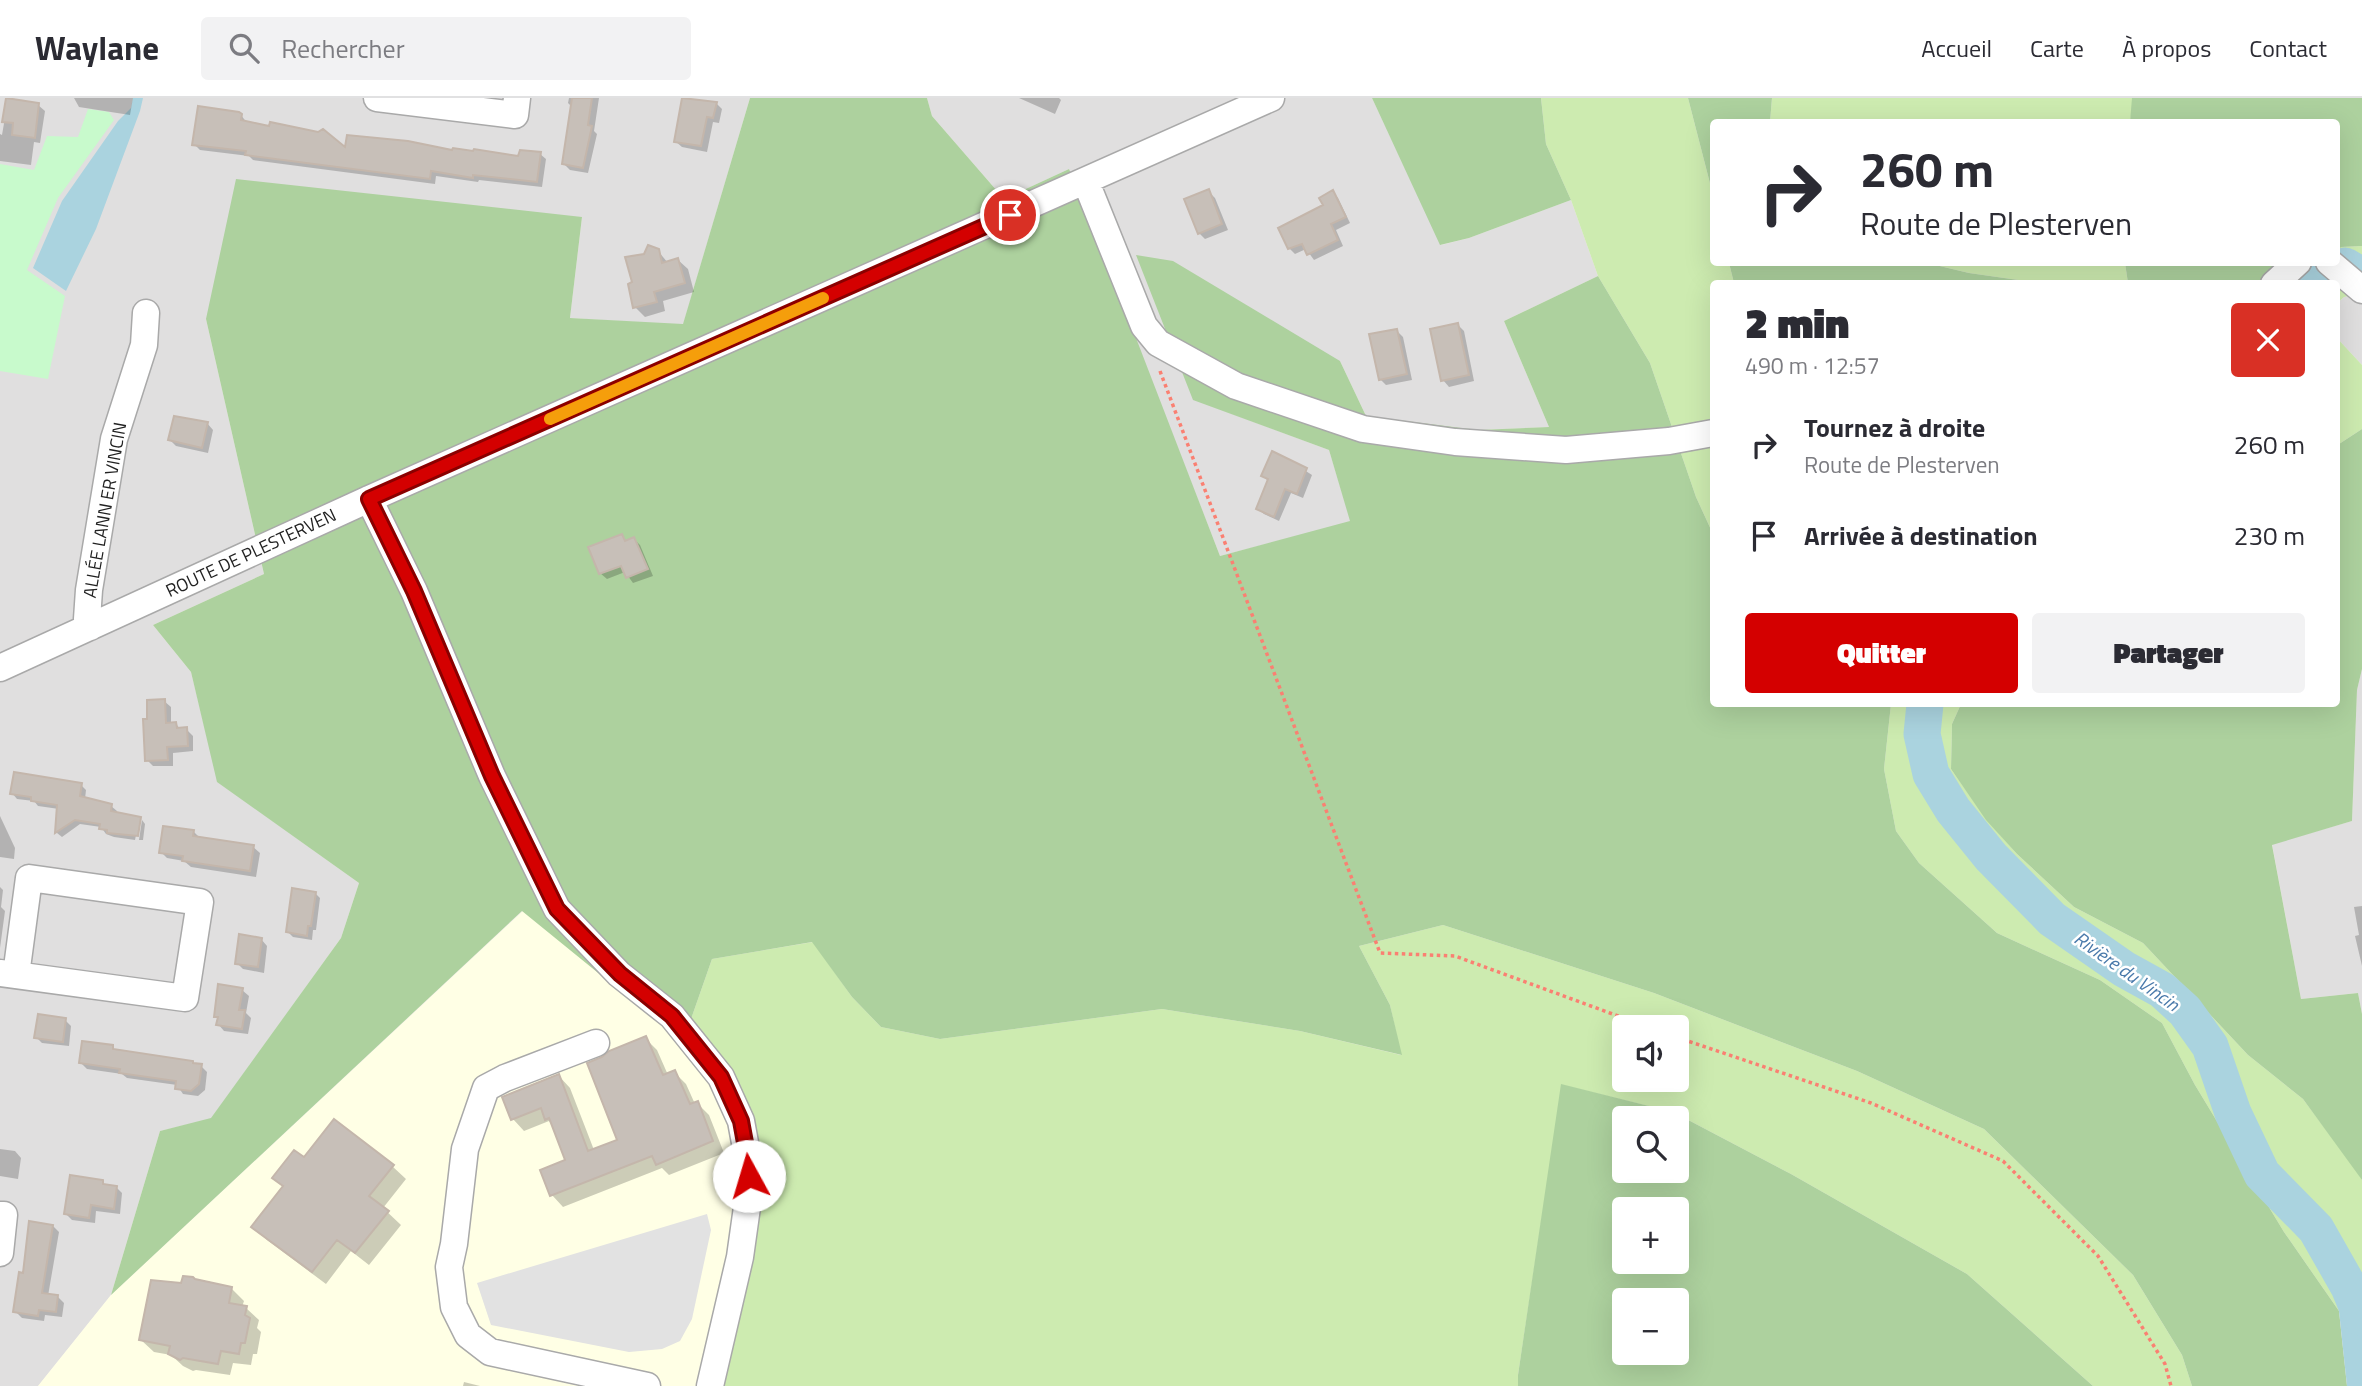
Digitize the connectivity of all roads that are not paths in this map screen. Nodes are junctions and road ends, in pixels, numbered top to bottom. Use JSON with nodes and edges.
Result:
{"nodes":[{"id":1,"x":377,"y":98,"type":"edge"},
{"id":2,"x":517,"y":98,"type":"edge"},
{"id":3,"x":1271,"y":98,"type":"edge"},
{"id":4,"x":1086,"y":182,"type":"junction"},
{"id":5,"x":2294,"y":266,"type":"edge"},
{"id":6,"x":2278,"y":280,"type":"edge"},
{"id":7,"x":146,"y":313,"type":"dead end"},
{"id":8,"x":1710,"y":434,"type":"edge"},
{"id":9,"x":369,"y":499,"type":"junction"},
{"id":10,"x":90,"y":627,"type":"junction"},
{"id":11,"x":0,"y":668,"type":"edge"},
{"id":12,"x":8,"y":974,"type":"edge"},
{"id":13,"x":596,"y":1044,"type":"dead end"},
{"id":14,"x":0,"y":1214,"type":"edge"},
{"id":15,"x":0,"y":1253,"type":"edge"},
{"id":16,"x":647,"y":1386,"type":"edge"},
{"id":17,"x":710,"y":1386,"type":"edge"}],
"edges":[{"from":1,"to":2,"type":"street"},
{"from":3,"to":4,"type":"street","name":"ROUTE DE PLESTERVEN"},
{"from":4,"to":8,"type":"street"},
{"from":4,"to":9,"type":"street","name":"ROUTE DE PLESTERVEN"},
{"from":5,"to":6,"type":"street"},
{"from":7,"to":10,"type":"street","name":"ALLÉE LANN ER VINCIN"},
{"from":9,"to":10,"type":"street","name":"ROUTE DE PLESTERVEN"},
{"from":9,"to":17,"type":"street"},
{"from":10,"to":11,"type":"street","name":"ROUTE DE PLESTERVEN"},
{"from":12,"to":12,"type":"street"},
{"from":13,"to":16,"type":"street"},
{"from":14,"to":15,"type":"street"}]}
